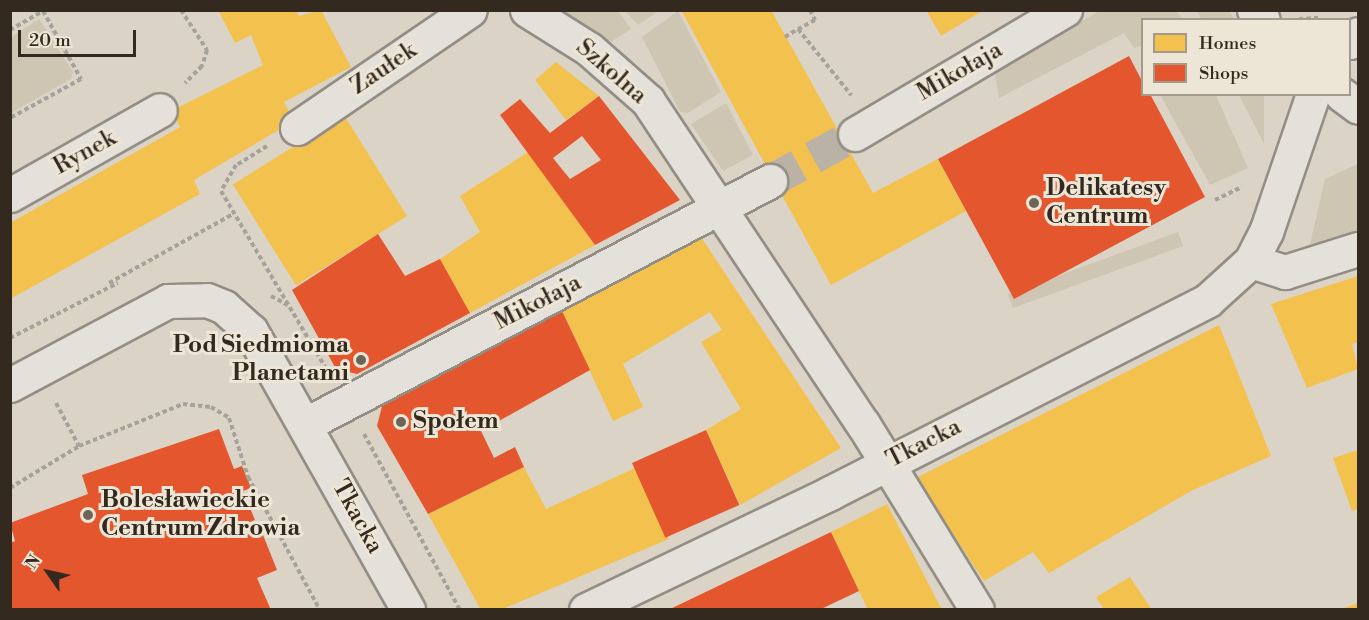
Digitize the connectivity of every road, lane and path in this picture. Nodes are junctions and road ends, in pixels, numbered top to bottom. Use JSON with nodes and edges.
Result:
{"nodes":[{"id":1,"x":181,"y":10,"type":"edge"},
{"id":2,"x":470,"y":10,"type":"edge"},
{"id":3,"x":527,"y":10,"type":"edge"},
{"id":4,"x":810,"y":10,"type":"edge"},
{"id":5,"x":1065,"y":10,"type":"edge"},
{"id":6,"x":1254,"y":10,"type":"edge"},
{"id":7,"x":1328,"y":15,"type":"dead end"},
{"id":8,"x":1275,"y":18,"type":"edge"},
{"id":9,"x":798,"y":29,"type":"junction"},
{"id":10,"x":10,"y":30,"type":"edge"},
{"id":11,"x":785,"y":37,"type":"dead end"},
{"id":12,"x":1312,"y":96,"type":"edge"},
{"id":13,"x":1344,"y":96,"type":"edge"},
{"id":14,"x":853,"y":98,"type":"dead end"},
{"id":15,"x":1359,"y":107,"type":"edge"},
{"id":16,"x":160,"y":110,"type":"joint"},
{"id":17,"x":10,"y":118,"type":"edge"},
{"id":18,"x":297,"y":128,"type":"joint"},
{"id":19,"x":855,"y":134,"type":"tunnel mouth"},
{"id":20,"x":770,"y":181,"type":"tunnel mouth"},
{"id":21,"x":1247,"y":184,"type":"dead end"},
{"id":22,"x":10,"y":195,"type":"edge"},
{"id":23,"x":1215,"y":200,"type":"dead end"},
{"id":24,"x":720,"y":209,"type":"junction"},
{"id":25,"x":233,"y":214,"type":"junction"},
{"id":26,"x":1359,"y":249,"type":"edge"},
{"id":27,"x":1251,"y":261,"type":"junction"},
{"id":28,"x":106,"y":285,"type":"dead end"},
{"id":29,"x":334,"y":381,"type":"dead end"},
{"id":30,"x":10,"y":385,"type":"edge"},
{"id":31,"x":306,"y":424,"type":"junction"},
{"id":32,"x":359,"y":425,"type":"dead end"},
{"id":33,"x":886,"y":464,"type":"junction"},
{"id":34,"x":10,"y":488,"type":"edge"},
{"id":35,"x":320,"y":609,"type":"edge"},
{"id":36,"x":408,"y":609,"type":"edge"},
{"id":37,"x":460,"y":609,"type":"edge"},
{"id":38,"x":586,"y":609,"type":"edge"},
{"id":39,"x":978,"y":609,"type":"edge"}],
"edges":[{"from":1,"to":16,"type":"path"},
{"from":2,"to":18,"type":"street","name":"Zaułek"},
{"from":3,"to":24,"type":"street","name":"Szkolna"},
{"from":4,"to":9,"type":"path"},
{"from":5,"to":19,"type":"street","name":"Mikołaja"},
{"from":6,"to":8,"type":"street"},
{"from":7,"to":8,"type":"path"},
{"from":9,"to":11,"type":"path"},
{"from":9,"to":14,"type":"path"},
{"from":10,"to":17,"type":"path"},
{"from":12,"to":27,"type":"street","name":"Tkacka"},
{"from":13,"to":15,"type":"street"},
{"from":16,"to":22,"type":"street","name":"Rynek"},
{"from":18,"to":25,"type":"path"},
{"from":20,"to":24,"type":"street","name":"Mikołaja"},
{"from":21,"to":23,"type":"path"},
{"from":24,"to":31,"type":"street","name":"Mikołaja"},
{"from":24,"to":33,"type":"street","name":"Szkolna"},
{"from":25,"to":28,"type":"path"},
{"from":25,"to":29,"type":"path"},
{"from":26,"to":27,"type":"street"},
{"from":27,"to":33,"type":"street","name":"Tkacka"},
{"from":30,"to":31,"type":"street","name":"Tkacka"},
{"from":31,"to":36,"type":"street","name":"Tkacka"},
{"from":32,"to":37,"type":"path"},
{"from":33,"to":38,"type":"street","name":"Tkacka"},
{"from":33,"to":39,"type":"street","name":"Szkolna"},
{"from":34,"to":35,"type":"path"}]}
